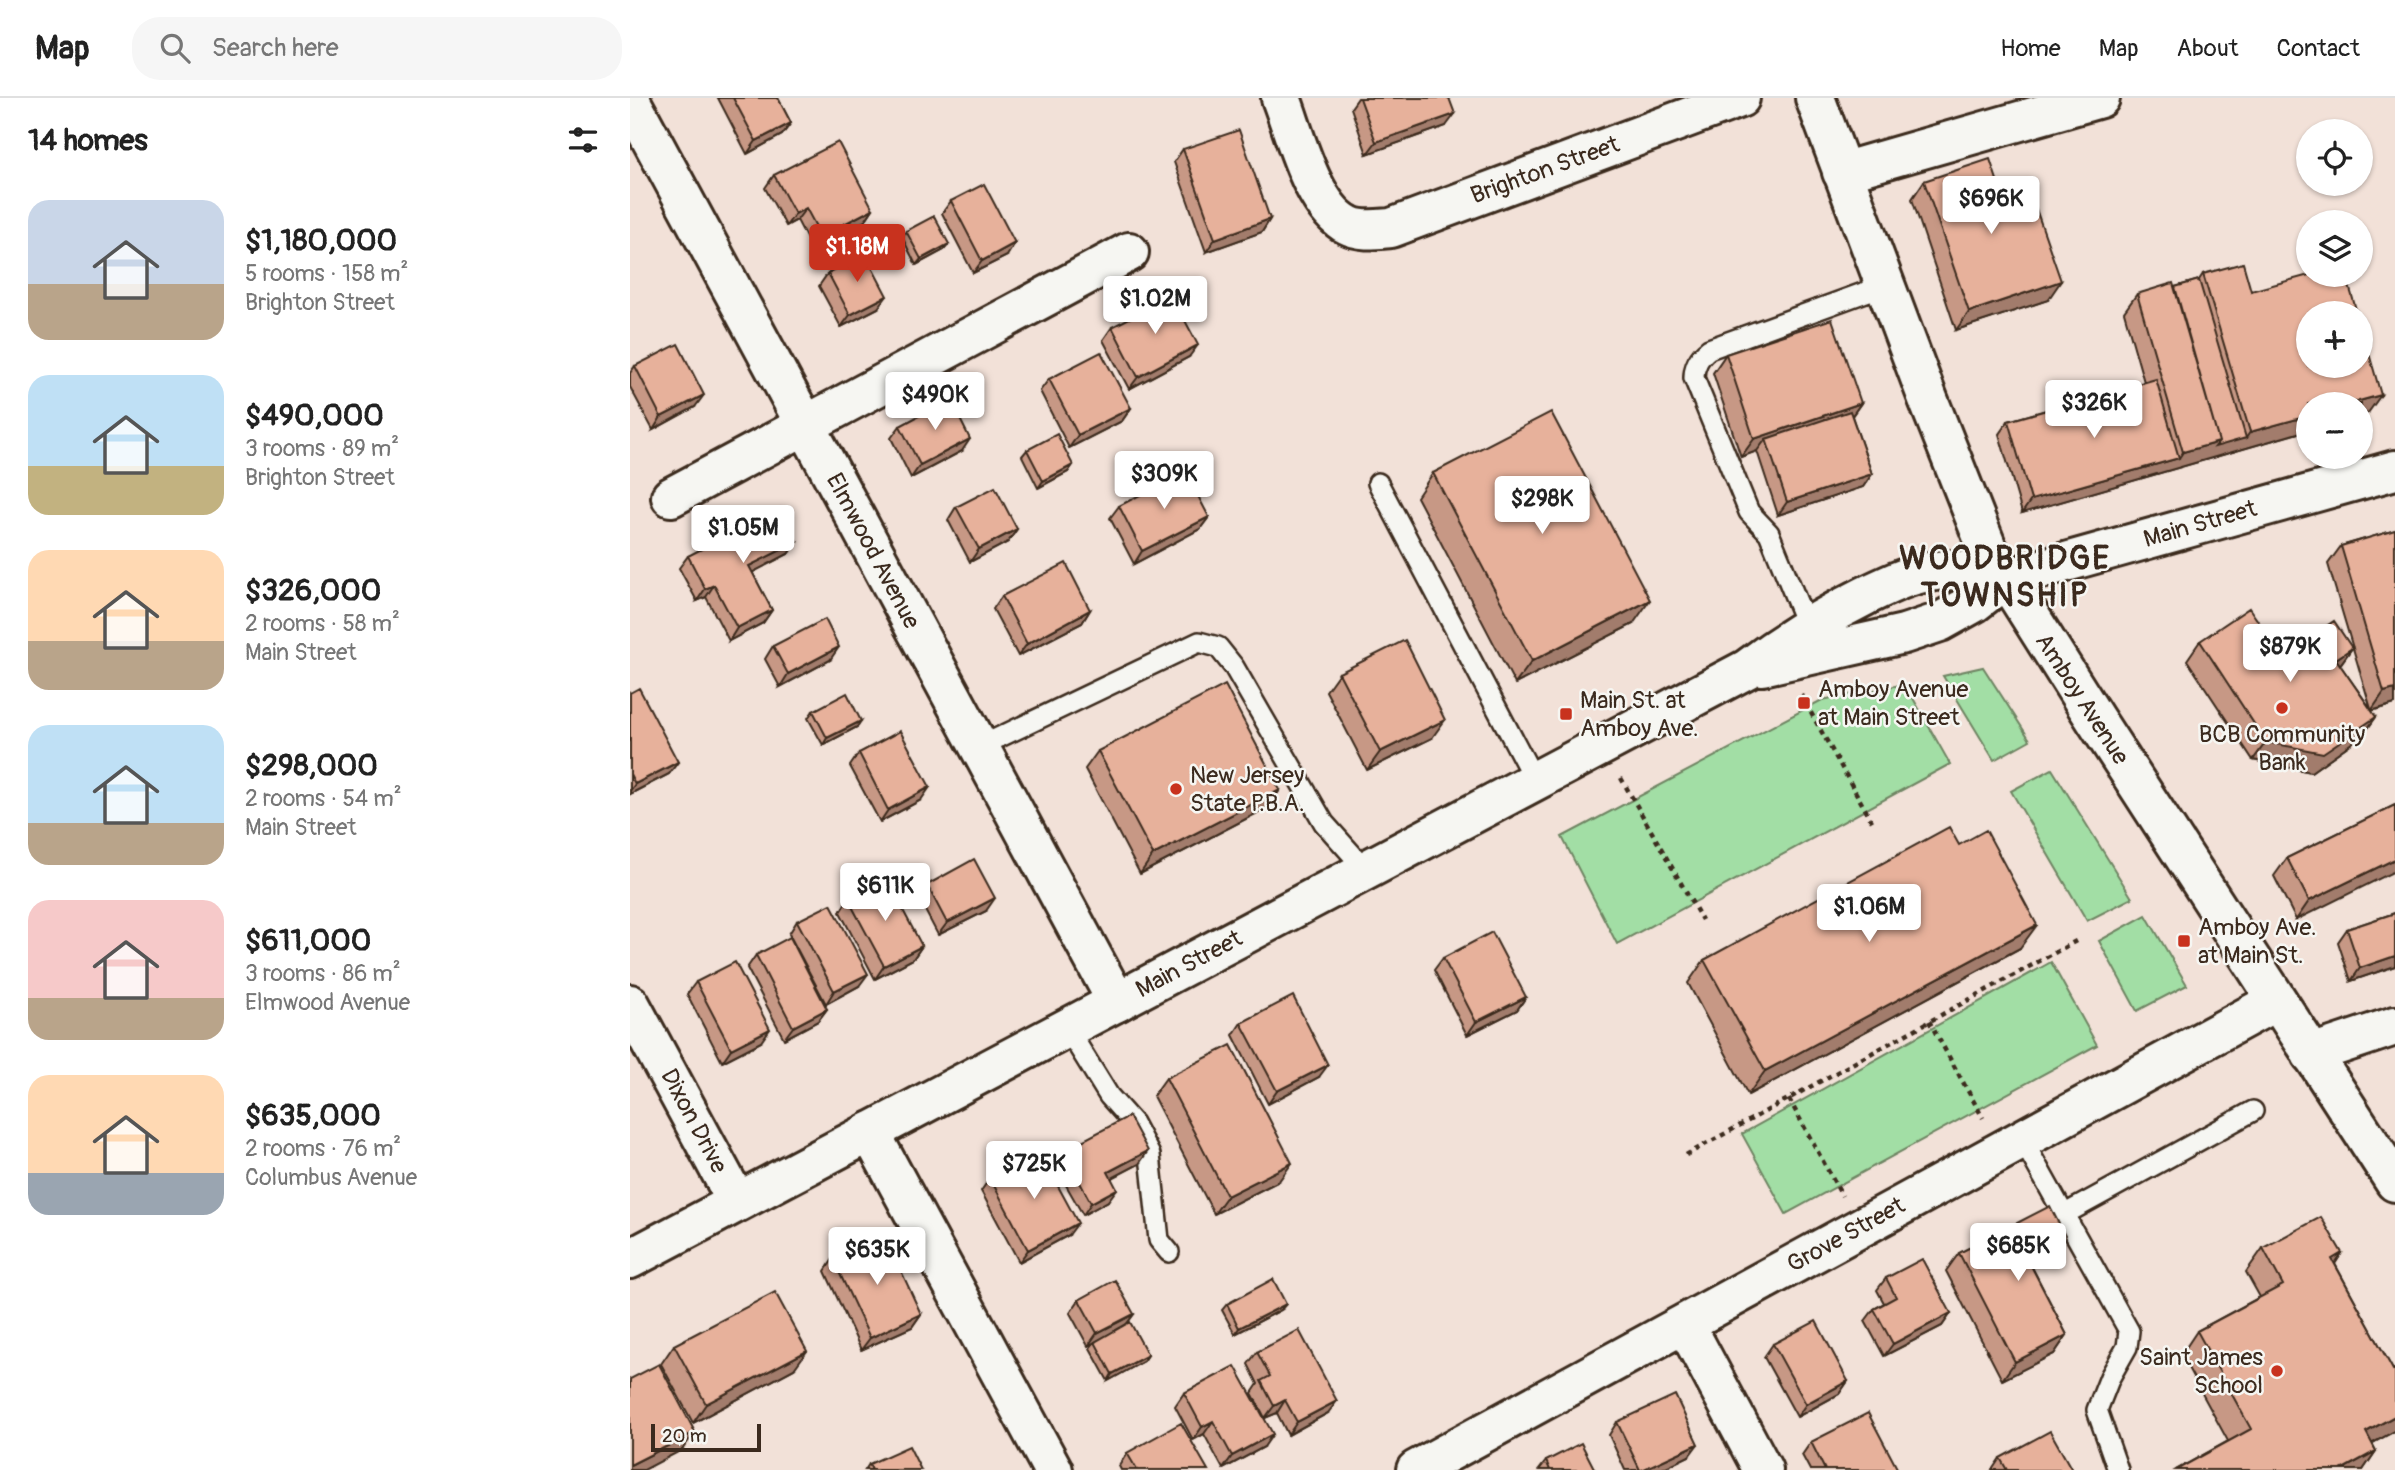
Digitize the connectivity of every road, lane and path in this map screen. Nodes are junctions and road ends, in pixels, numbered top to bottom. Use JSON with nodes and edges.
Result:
{"nodes":[{"id":1,"x":1281,"y":98,"type":"edge"},
{"id":2,"x":1740,"y":98,"type":"edge"},
{"id":3,"x":1815,"y":98,"type":"edge"},
{"id":4,"x":2100,"y":98,"type":"edge"},
{"id":5,"x":630,"y":100,"type":"edge"},
{"id":6,"x":1702,"y":105,"type":"edge"},
{"id":7,"x":1842,"y":172,"type":"junction"},
{"id":8,"x":1129,"y":252,"type":"dead end"},
{"id":9,"x":1885,"y":285,"type":"junction"},
{"id":10,"x":805,"y":425,"type":"junction"},
{"id":11,"x":2395,"y":470,"type":"edge"},
{"id":12,"x":1378,"y":483,"type":"dead end"},
{"id":13,"x":671,"y":497,"type":"dead end"},
{"id":14,"x":2005,"y":579,"type":"junction"},
{"id":15,"x":1807,"y":626,"type":"junction"},
{"id":16,"x":1765,"y":665,"type":"junction"},
{"id":17,"x":1603,"y":745,"type":"junction"},
{"id":18,"x":979,"y":747,"type":"junction"},
{"id":19,"x":1535,"y":781,"type":"junction"},
{"id":20,"x":1874,"y":825,"type":"dead end"},
{"id":21,"x":1366,"y":870,"type":"junction"},
{"id":22,"x":1702,"y":920,"type":"dead end"},
{"id":23,"x":2076,"y":941,"type":"dead end"},
{"id":24,"x":2276,"y":1001,"type":"junction"},
{"id":25,"x":1117,"y":1002,"type":"junction"},
{"id":26,"x":630,"y":1004,"type":"edge"},
{"id":27,"x":1929,"y":1021,"type":"junction"},
{"id":28,"x":2395,"y":1026,"type":"edge"},
{"id":29,"x":1067,"y":1028,"type":"junction"},
{"id":30,"x":2312,"y":1054,"type":"junction"},
{"id":31,"x":1789,"y":1099,"type":"junction"},
{"id":32,"x":2253,"y":1111,"type":"dead end"},
{"id":33,"x":870,"y":1132,"type":"junction"},
{"id":34,"x":2011,"y":1145,"type":"junction"},
{"id":35,"x":1686,"y":1155,"type":"dead end"},
{"id":36,"x":2395,"y":1182,"type":"edge"},
{"id":37,"x":737,"y":1202,"type":"junction"},
{"id":38,"x":2065,"y":1214,"type":"junction"},
{"id":39,"x":1859,"y":1228,"type":"junction"},
{"id":40,"x":1169,"y":1252,"type":"dead end"},
{"id":41,"x":630,"y":1259,"type":"edge"},
{"id":42,"x":1685,"y":1324,"type":"junction"},
{"id":43,"x":1053,"y":1470,"type":"edge"},
{"id":44,"x":1416,"y":1470,"type":"edge"},
{"id":45,"x":1763,"y":1470,"type":"edge"},
{"id":46,"x":2118,"y":1470,"type":"edge"}],
"edges":[{"from":1,"to":6,"type":"street","name":"Brighton Street"},
{"from":2,"to":6,"type":"street","name":"Brighton Street"},
{"from":3,"to":7,"type":"street","name":"Amboy Avenue"},
{"from":4,"to":7,"type":"street"},
{"from":5,"to":10,"type":"street","name":"Elmwood Avenue"},
{"from":7,"to":9,"type":"street","name":"Amboy Avenue"},
{"from":8,"to":10,"type":"street"},
{"from":9,"to":14,"type":"street","name":"Amboy Avenue"},
{"from":9,"to":15,"type":"lane"},
{"from":10,"to":13,"type":"street"},
{"from":10,"to":18,"type":"street","name":"Elmwood Avenue"},
{"from":11,"to":14,"type":"street","name":"Main Street"},
{"from":12,"to":19,"type":"lane"},
{"from":14,"to":15,"type":"street","name":"Main Street"},
{"from":14,"to":16,"type":"street","name":"Main Street"},
{"from":14,"to":24,"type":"street","name":"Amboy Avenue"},
{"from":15,"to":16,"type":"street","name":"Main Street"},
{"from":16,"to":17,"type":"street","name":"Main Street"},
{"from":16,"to":20,"type":"path"},
{"from":17,"to":19,"type":"street","name":"Main Street"},
{"from":17,"to":22,"type":"path"},
{"from":18,"to":21,"type":"lane"},
{"from":18,"to":25,"type":"street","name":"Elmwood Avenue"},
{"from":19,"to":21,"type":"street","name":"Main Street"},
{"from":21,"to":25,"type":"street","name":"Main Street"},
{"from":23,"to":27,"type":"path"},
{"from":24,"to":30,"type":"street","name":"Amboy Avenue"},
{"from":24,"to":34,"type":"street","name":"Grove Street"},
{"from":25,"to":29,"type":"street","name":"Main Street"},
{"from":26,"to":37,"type":"street","name":"Dixon Drive"},
{"from":27,"to":31,"type":"path"},
{"from":27,"to":34,"type":"path"},
{"from":28,"to":30,"type":"street"},
{"from":29,"to":33,"type":"street","name":"Main Street"},
{"from":29,"to":40,"type":"lane"},
{"from":30,"to":36,"type":"street","name":"Amboy Avenue"},
{"from":31,"to":35,"type":"path"},
{"from":31,"to":39,"type":"path"},
{"from":32,"to":38,"type":"lane"},
{"from":33,"to":37,"type":"street","name":"Main Street"},
{"from":33,"to":43,"type":"street"},
{"from":34,"to":38,"type":"lane"},
{"from":34,"to":39,"type":"street","name":"Grove Street"},
{"from":37,"to":41,"type":"street","name":"Main Street"},
{"from":38,"to":46,"type":"lane"},
{"from":39,"to":42,"type":"street","name":"Grove Street"},
{"from":42,"to":44,"type":"street","name":"Grove Street"},
{"from":42,"to":45,"type":"street"}]}
